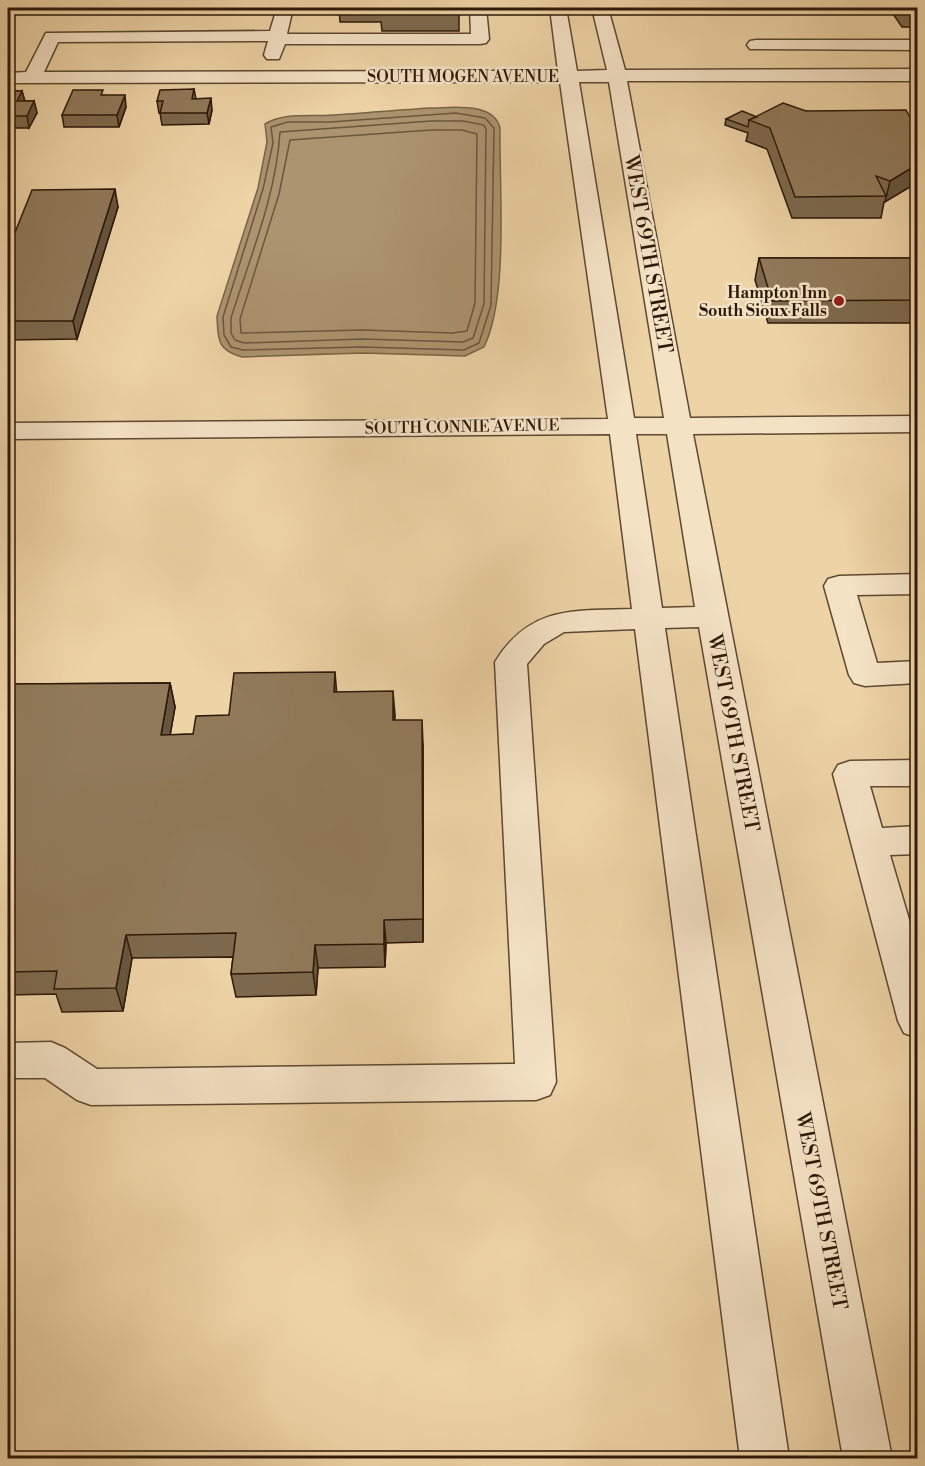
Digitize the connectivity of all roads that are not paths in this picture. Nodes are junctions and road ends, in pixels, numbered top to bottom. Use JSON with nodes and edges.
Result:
{"nodes":[{"id":1,"x":285,"y":8,"type":"edge"},
{"id":2,"x":478,"y":8,"type":"edge"},
{"id":3,"x":558,"y":8,"type":"edge"},
{"id":4,"x":600,"y":8,"type":"edge"},
{"id":5,"x":279,"y":38,"type":"junction"},
{"id":6,"x":756,"y":45,"type":"dead end"},
{"id":7,"x":918,"y":45,"type":"edge"},
{"id":8,"x":617,"y":75,"type":"junction"},
{"id":9,"x":918,"y":75,"type":"edge"},
{"id":10,"x":569,"y":76,"type":"junction"},
{"id":11,"x":265,"y":77,"type":"junction"},
{"id":12,"x":8,"y":78,"type":"edge"},
{"id":13,"x":32,"y":78,"type":"junction"},
{"id":14,"x":918,"y":423,"type":"edge"},
{"id":15,"x":622,"y":425,"type":"junction"},
{"id":16,"x":680,"y":425,"type":"junction"},
{"id":17,"x":8,"y":430,"type":"edge"},
{"id":18,"x":918,"y":584,"type":"edge"},
{"id":19,"x":712,"y":616,"type":"junction"},
{"id":20,"x":648,"y":619,"type":"junction"},
{"id":21,"x":918,"y":672,"type":"edge"},
{"id":22,"x":918,"y":773,"type":"edge"},
{"id":23,"x":918,"y":840,"type":"edge"},
{"id":24,"x":869,"y":842,"type":"junction"},
{"id":25,"x":918,"y":1022,"type":"edge"},
{"id":26,"x":8,"y":1061,"type":"edge"},
{"id":27,"x":765,"y":1458,"type":"edge"},
{"id":28,"x":868,"y":1458,"type":"edge"}],
"edges":[{"from":1,"to":5,"type":"street"},
{"from":2,"to":5,"type":"street"},
{"from":3,"to":10,"type":"street"},
{"from":4,"to":8,"type":"street","name":"WEST 69TH STREET"},
{"from":5,"to":11,"type":"street"},
{"from":5,"to":13,"type":"street"},
{"from":6,"to":7,"type":"street"},
{"from":8,"to":9,"type":"street","name":"SOUTH MOGEN AVENUE"},
{"from":8,"to":10,"type":"street","name":"SOUTH MOGEN AVENUE"},
{"from":8,"to":16,"type":"street","name":"WEST 69TH STREET"},
{"from":10,"to":11,"type":"street","name":"SOUTH MOGEN AVENUE"},
{"from":10,"to":15,"type":"street"},
{"from":11,"to":13,"type":"street","name":"SOUTH MOGEN AVENUE"},
{"from":12,"to":13,"type":"street","name":"SOUTH MOGEN AVENUE"},
{"from":14,"to":16,"type":"street","name":"SOUTH CONNIE AVENUE"},
{"from":15,"to":16,"type":"street","name":"SOUTH CONNIE AVENUE"},
{"from":15,"to":17,"type":"street","name":"SOUTH CONNIE AVENUE"},
{"from":15,"to":20,"type":"street"},
{"from":16,"to":19,"type":"street","name":"WEST 69TH STREET"},
{"from":18,"to":21,"type":"street"},
{"from":19,"to":20,"type":"street"},
{"from":19,"to":28,"type":"street","name":"WEST 69TH STREET"},
{"from":20,"to":26,"type":"street"},
{"from":20,"to":27,"type":"street"},
{"from":22,"to":24,"type":"street"},
{"from":23,"to":24,"type":"street"},
{"from":24,"to":25,"type":"street"}]}
